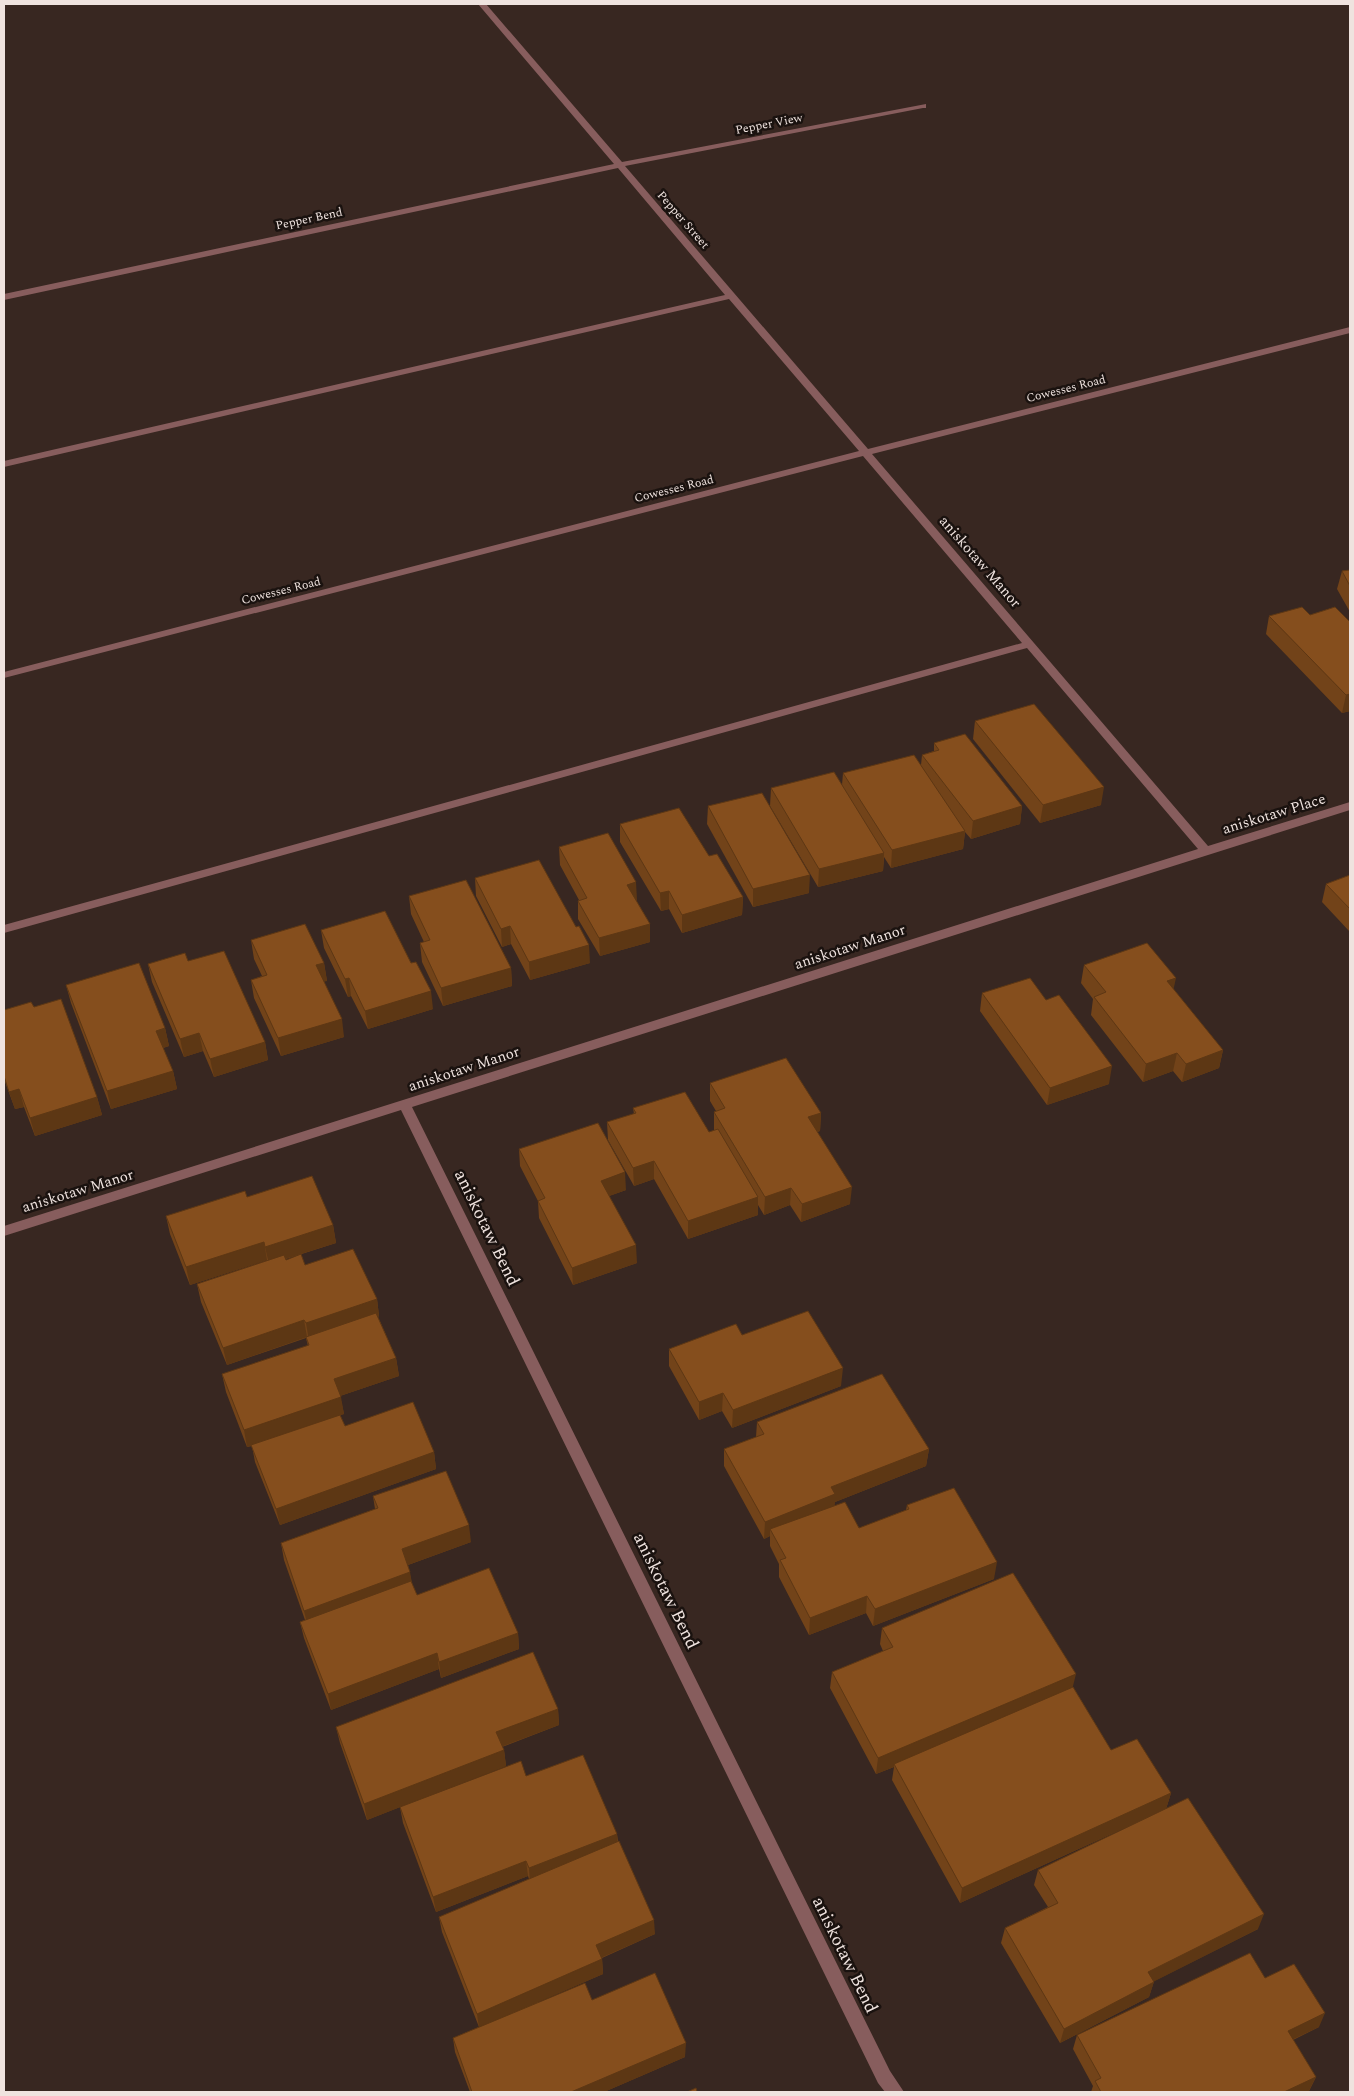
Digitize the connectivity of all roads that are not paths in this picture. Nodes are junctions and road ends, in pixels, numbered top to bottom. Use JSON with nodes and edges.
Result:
{"nodes":[{"id":1,"x":484,"y":4,"type":"edge"},
{"id":2,"x":923,"y":106,"type":"dead end"},
{"id":3,"x":619,"y":165,"type":"junction"},
{"id":4,"x":732,"y":296,"type":"junction"},
{"id":5,"x":4,"y":297,"type":"edge"},
{"id":6,"x":1350,"y":330,"type":"edge"},
{"id":7,"x":865,"y":453,"type":"junction"},
{"id":8,"x":4,"y":464,"type":"edge"},
{"id":9,"x":1029,"y":644,"type":"junction"},
{"id":10,"x":4,"y":675,"type":"edge"},
{"id":11,"x":1350,"y":806,"type":"edge"},
{"id":12,"x":1206,"y":851,"type":"junction"},
{"id":13,"x":4,"y":929,"type":"edge"},
{"id":14,"x":405,"y":1105,"type":"junction"},
{"id":15,"x":4,"y":1231,"type":"edge"},
{"id":16,"x":896,"y":2092,"type":"edge"}],
"edges":[{"from":1,"to":3,"type":"street","name":"Pepper Street"},
{"from":2,"to":3,"type":"street","name":"Pepper View"},
{"from":3,"to":4,"type":"street","name":"Pepper Street"},
{"from":3,"to":5,"type":"street","name":"Pepper Bend"},
{"from":4,"to":7,"type":"street","name":"Pepper Street"},
{"from":4,"to":8,"type":"street"},
{"from":6,"to":7,"type":"street","name":"Cowesses Road"},
{"from":7,"to":9,"type":"street","name":"aniskotaw Manor"},
{"from":7,"to":10,"type":"street","name":"Cowesses Road"},
{"from":9,"to":12,"type":"street","name":"aniskotaw Manor"},
{"from":9,"to":13,"type":"street"},
{"from":11,"to":12,"type":"street","name":"aniskotaw Place"},
{"from":12,"to":14,"type":"street","name":"aniskotaw Manor"},
{"from":14,"to":15,"type":"street","name":"aniskotaw Manor"},
{"from":14,"to":16,"type":"street","name":"aniskotaw Bend"}]}
